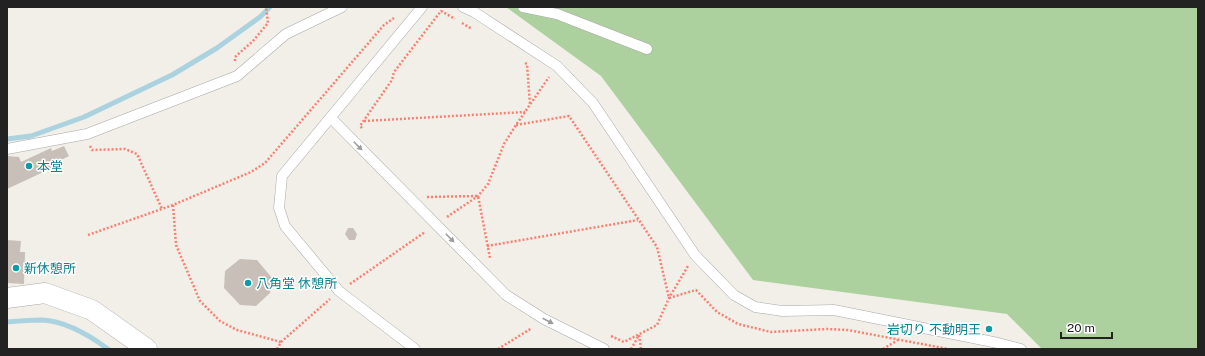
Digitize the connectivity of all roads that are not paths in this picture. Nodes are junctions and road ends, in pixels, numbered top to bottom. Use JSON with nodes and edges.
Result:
{"nodes":[{"id":1,"x":342,"y":7,"type":"edge"},
{"id":2,"x":422,"y":7,"type":"edge"},
{"id":3,"x":463,"y":7,"type":"edge"},
{"id":4,"x":523,"y":7,"type":"edge"},
{"id":5,"x":647,"y":49,"type":"dead end"},
{"id":6,"x":331,"y":118,"type":"junction"},
{"id":7,"x":7,"y":148,"type":"edge"},
{"id":8,"x":7,"y":298,"type":"edge"},
{"id":9,"x":147,"y":349,"type":"edge"},
{"id":10,"x":414,"y":349,"type":"edge"},
{"id":11,"x":604,"y":349,"type":"edge"},
{"id":12,"x":1021,"y":349,"type":"edge"}],
"edges":[{"from":1,"to":7,"type":"lane"},
{"from":2,"to":6,"type":"lane"},
{"from":3,"to":12,"type":"lane"},
{"from":4,"to":5,"type":"lane"},
{"from":6,"to":10,"type":"lane"},
{"from":6,"to":11,"type":"lane","one_way":true},
{"from":8,"to":9,"type":"street"}]}
